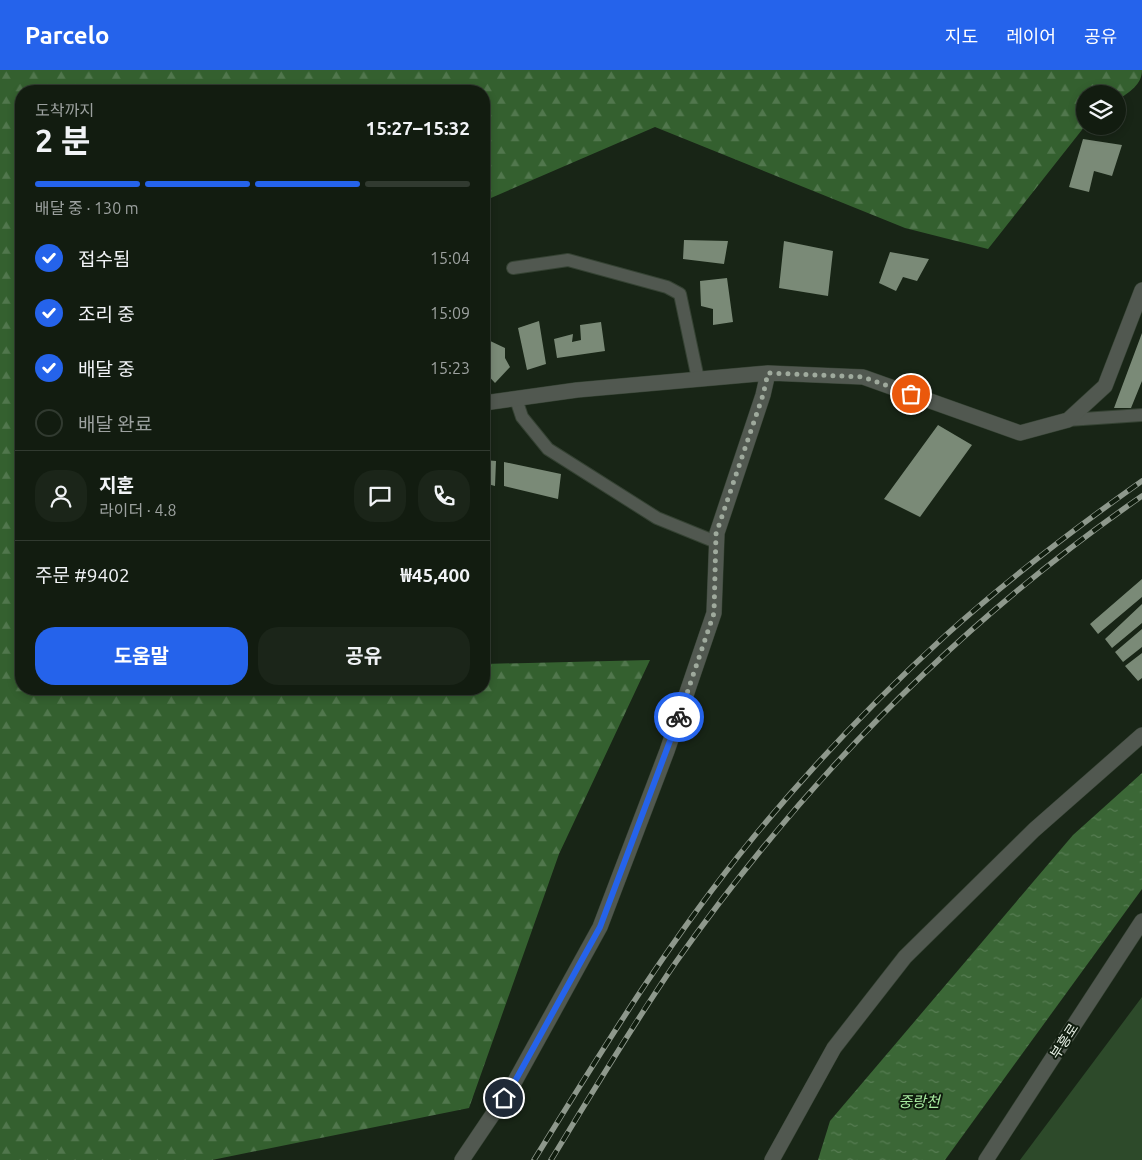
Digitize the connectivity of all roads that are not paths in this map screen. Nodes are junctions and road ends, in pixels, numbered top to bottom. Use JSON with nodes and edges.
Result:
{"nodes":[{"id":1,"x":513,"y":268,"type":"dead end"},
{"id":2,"x":1142,"y":290,"type":"edge"},
{"id":3,"x":768,"y":373,"type":"junction"},
{"id":4,"x":698,"y":379,"type":"junction"},
{"id":5,"x":516,"y":399,"type":"junction"},
{"id":6,"x":490,"y":402,"type":"edge"},
{"id":7,"x":1142,"y":415,"type":"edge"},
{"id":8,"x":1068,"y":420,"type":"junction"},
{"id":9,"x":716,"y":542,"type":"junction"},
{"id":10,"x":1142,"y":735,"type":"edge"},
{"id":11,"x":1142,"y":921,"type":"edge"},
{"id":12,"x":462,"y":1160,"type":"edge"},
{"id":13,"x":772,"y":1160,"type":"edge"},
{"id":14,"x":986,"y":1160,"type":"edge"}],
"edges":[{"from":1,"to":4,"type":"lane"},
{"from":2,"to":8,"type":"street"},
{"from":3,"to":4,"type":"street"},
{"from":3,"to":8,"type":"street"},
{"from":3,"to":9,"type":"street"},
{"from":4,"to":5,"type":"street"},
{"from":5,"to":6,"type":"street"},
{"from":5,"to":9,"type":"lane"},
{"from":7,"to":8,"type":"lane"},
{"from":9,"to":12,"type":"street"},
{"from":10,"to":13,"type":"street"},
{"from":11,"to":14,"type":"street","name":"부흥로"}]}
